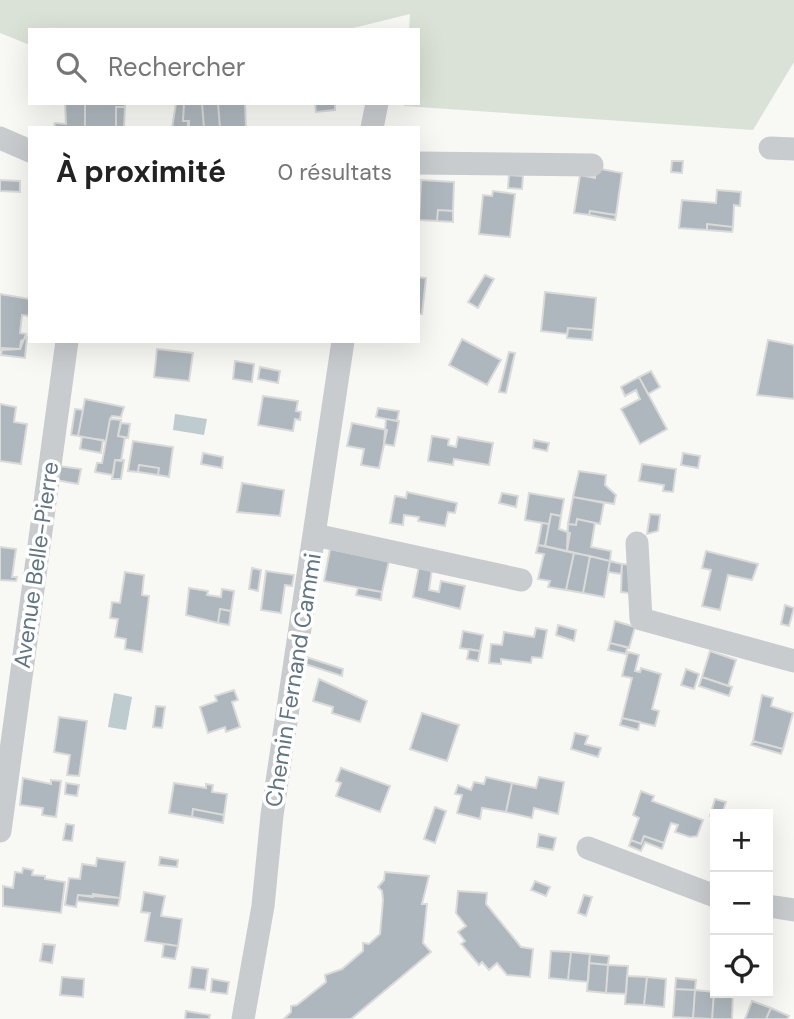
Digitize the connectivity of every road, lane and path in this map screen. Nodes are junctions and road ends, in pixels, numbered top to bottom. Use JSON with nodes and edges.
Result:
{"nodes":[{"id":1,"x":377,"y":105,"type":"edge"},
{"id":2,"x":372,"y":126,"type":"edge"},
{"id":3,"x":0,"y":138,"type":"edge"},
{"id":4,"x":770,"y":148,"type":"dead end"},
{"id":5,"x":794,"y":149,"type":"edge"},
{"id":6,"x":28,"y":150,"type":"edge"},
{"id":7,"x":420,"y":163,"type":"edge"},
{"id":8,"x":592,"y":165,"type":"dead end"},
{"id":9,"x":67,"y":343,"type":"edge"},
{"id":10,"x":343,"y":343,"type":"edge"},
{"id":11,"x":315,"y":535,"type":"junction"},
{"id":12,"x":637,"y":543,"type":"dead end"},
{"id":13,"x":521,"y":580,"type":"dead end"},
{"id":14,"x":794,"y":661,"type":"edge"},
{"id":15,"x":0,"y":831,"type":"edge"},
{"id":16,"x":588,"y":848,"type":"dead end"},
{"id":17,"x":710,"y":894,"type":"edge"},
{"id":18,"x":773,"y":907,"type":"edge"},
{"id":19,"x":794,"y":910,"type":"edge"},
{"id":20,"x":243,"y":1019,"type":"edge"}],
"edges":[{"from":1,"to":2,"type":"street"},
{"from":3,"to":6,"type":"street"},
{"from":4,"to":5,"type":"street"},
{"from":7,"to":8,"type":"street"},
{"from":9,"to":15,"type":"street","name":"Avenue Belle-Pierre"},
{"from":10,"to":11,"type":"street","name":"Chemin Fernand Cammi"},
{"from":11,"to":13,"type":"street"},
{"from":11,"to":20,"type":"street","name":"Chemin Fernand Cammi"},
{"from":12,"to":14,"type":"street"},
{"from":16,"to":17,"type":"street"},
{"from":18,"to":19,"type":"street"}]}
